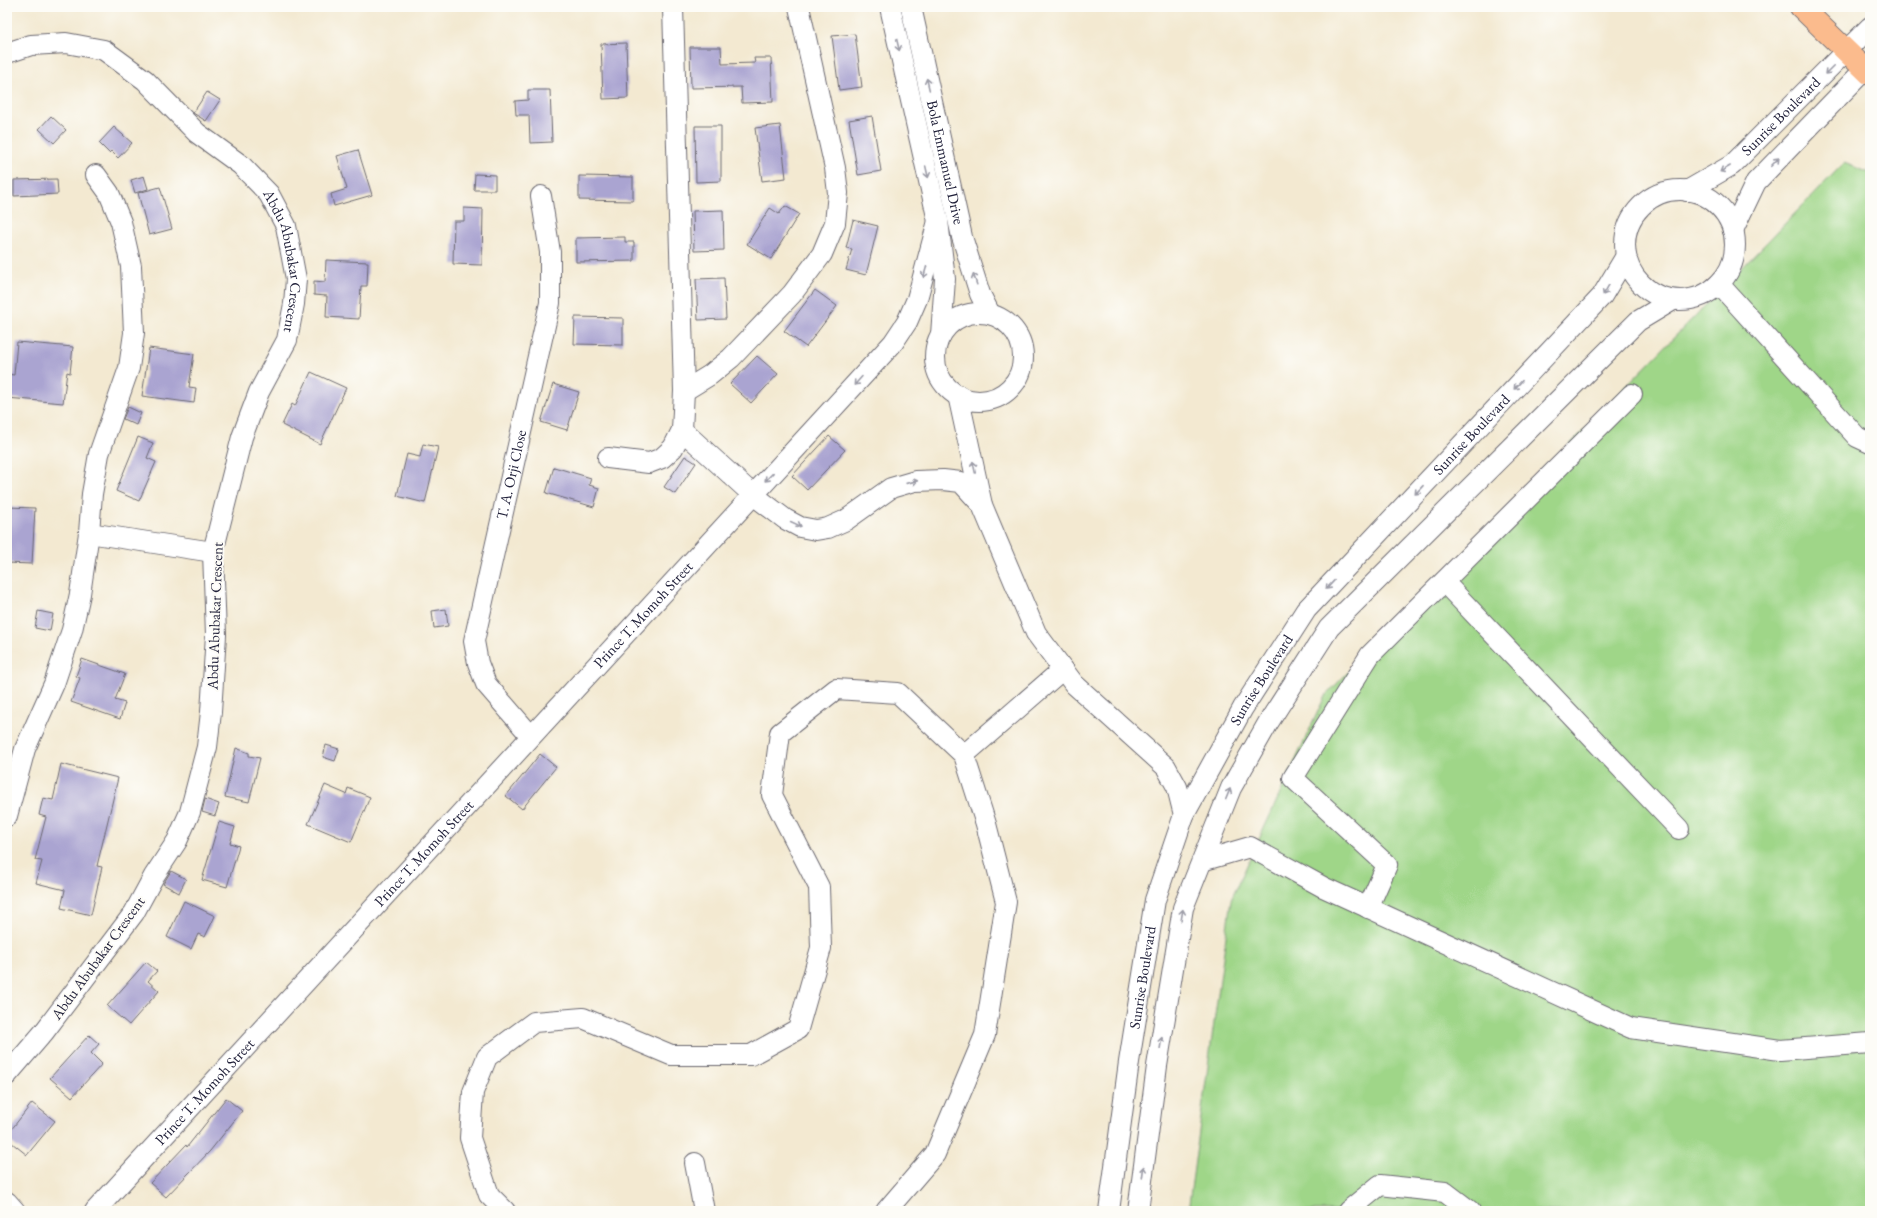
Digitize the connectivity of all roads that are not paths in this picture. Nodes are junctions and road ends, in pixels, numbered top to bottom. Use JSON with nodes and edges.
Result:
{"nodes":[{"id":1,"x":673,"y":7,"type":"edge"},
{"id":2,"x":799,"y":7,"type":"edge"},
{"id":3,"x":890,"y":7,"type":"edge"},
{"id":4,"x":911,"y":7,"type":"edge"},
{"id":5,"x":1801,"y":7,"type":"edge"},
{"id":6,"x":1868,"y":30,"type":"edge"},
{"id":7,"x":1846,"y":52,"type":"junction"},
{"id":8,"x":7,"y":53,"type":"edge"},
{"id":9,"x":1868,"y":69,"type":"edge"},
{"id":10,"x":96,"y":175,"type":"dead end"},
{"id":11,"x":1687,"y":191,"type":"junction"},
{"id":12,"x":541,"y":196,"type":"dead end"},
{"id":13,"x":938,"y":221,"type":"junction"},
{"id":14,"x":1733,"y":230,"type":"junction"},
{"id":15,"x":1626,"y":256,"type":"junction"},
{"id":16,"x":1719,"y":284,"type":"junction"},
{"id":17,"x":1673,"y":300,"type":"junction"},
{"id":18,"x":990,"y":314,"type":"junction"},
{"id":19,"x":941,"y":335,"type":"junction"},
{"id":20,"x":684,"y":391,"type":"junction"},
{"id":21,"x":1632,"y":394,"type":"dead end"},
{"id":22,"x":958,"y":395,"type":"junction"},
{"id":23,"x":682,"y":430,"type":"junction"},
{"id":24,"x":1870,"y":443,"type":"edge"},
{"id":25,"x":608,"y":458,"type":"dead end"},
{"id":26,"x":752,"y":494,"type":"junction"},
{"id":27,"x":982,"y":505,"type":"junction"},
{"id":28,"x":90,"y":533,"type":"junction"},
{"id":29,"x":213,"y":552,"type":"junction"},
{"id":30,"x":1444,"y":582,"type":"junction"},
{"id":31,"x":1063,"y":669,"type":"junction"},
{"id":32,"x":531,"y":736,"type":"junction"},
{"id":33,"x":964,"y":755,"type":"junction"},
{"id":34,"x":1184,"y":815,"type":"junction"},
{"id":35,"x":7,"y":816,"type":"edge"},
{"id":36,"x":1679,"y":829,"type":"dead end"},
{"id":37,"x":1202,"y":861,"type":"junction"},
{"id":38,"x":1368,"y":908,"type":"junction"},
{"id":39,"x":1870,"y":1043,"type":"edge"},
{"id":40,"x":7,"y":1075,"type":"edge"},
{"id":41,"x":695,"y":1163,"type":"dead end"},
{"id":42,"x":7,"y":1202,"type":"edge"},
{"id":43,"x":15,"y":1211,"type":"edge"},
{"id":44,"x":95,"y":1211,"type":"edge"},
{"id":45,"x":505,"y":1211,"type":"edge"},
{"id":46,"x":704,"y":1211,"type":"edge"},
{"id":47,"x":886,"y":1211,"type":"edge"},
{"id":48,"x":1110,"y":1211,"type":"edge"},
{"id":49,"x":1138,"y":1211,"type":"edge"},
{"id":50,"x":1348,"y":1211,"type":"edge"},
{"id":51,"x":1470,"y":1211,"type":"edge"}],
"edges":[{"from":1,"to":20,"type":"street"},
{"from":2,"to":20,"type":"street"},
{"from":3,"to":13,"type":"street","name":"Bola Emmanuel Drive","one_way":true},
{"from":18,"to":4,"type":"street","name":"Bola Emmanuel Drive","one_way":true},
{"from":5,"to":7,"type":"highway"},
{"from":6,"to":7,"type":"street","name":"Sunrise Boulevard"},
{"from":7,"to":9,"type":"highway"},
{"from":7,"to":11,"type":"street","name":"Sunrise Boulevard","one_way":true},
{"from":8,"to":29,"type":"street","name":"Abdu Abubakar Crescent"},
{"from":14,"to":9,"type":"street","name":"Sunrise Boulevard","one_way":true},
{"from":10,"to":28,"type":"street"},
{"from":11,"to":14,"type":"street"},
{"from":11,"to":15,"type":"street"},
{"from":12,"to":32,"type":"street","name":"T. A. Orji Close"},
{"from":13,"to":19,"type":"street","name":"Bola Emmanuel Drive"},
{"from":13,"to":26,"type":"street","name":"Prince T. Momoh Street","one_way":true},
{"from":14,"to":16,"type":"street"},
{"from":15,"to":17,"type":"street"},
{"from":15,"to":34,"type":"street","name":"Sunrise Boulevard","one_way":true},
{"from":16,"to":17,"type":"street"},
{"from":16,"to":24,"type":"street"},
{"from":37,"to":17,"type":"street","name":"Sunrise Boulevard","one_way":true},
{"from":18,"to":19,"type":"street"},
{"from":18,"to":22,"type":"street"},
{"from":19,"to":22,"type":"street"},
{"from":20,"to":23,"type":"street"},
{"from":21,"to":30,"type":"street"},
{"from":27,"to":22,"type":"street","one_way":true},
{"from":23,"to":25,"type":"street"},
{"from":23,"to":26,"type":"street"},
{"from":26,"to":27,"type":"street","one_way":true},
{"from":26,"to":32,"type":"street","name":"Prince T. Momoh Street"},
{"from":27,"to":31,"type":"street"},
{"from":28,"to":29,"type":"street"},
{"from":28,"to":35,"type":"street"},
{"from":29,"to":40,"type":"street","name":"Abdu Abubakar Crescent"},
{"from":30,"to":36,"type":"street"},
{"from":30,"to":38,"type":"street"},
{"from":31,"to":33,"type":"street"},
{"from":31,"to":34,"type":"street"},
{"from":32,"to":44,"type":"street","name":"Prince T. Momoh Street"},
{"from":33,"to":45,"type":"street"},
{"from":33,"to":47,"type":"street"},
{"from":34,"to":48,"type":"street","name":"Sunrise Boulevard"},
{"from":37,"to":38,"type":"street"},
{"from":49,"to":37,"type":"street","name":"Sunrise Boulevard","one_way":true},
{"from":38,"to":39,"type":"street"},
{"from":41,"to":46,"type":"street"},
{"from":42,"to":43,"type":"street"},
{"from":50,"to":51,"type":"street"}]}
